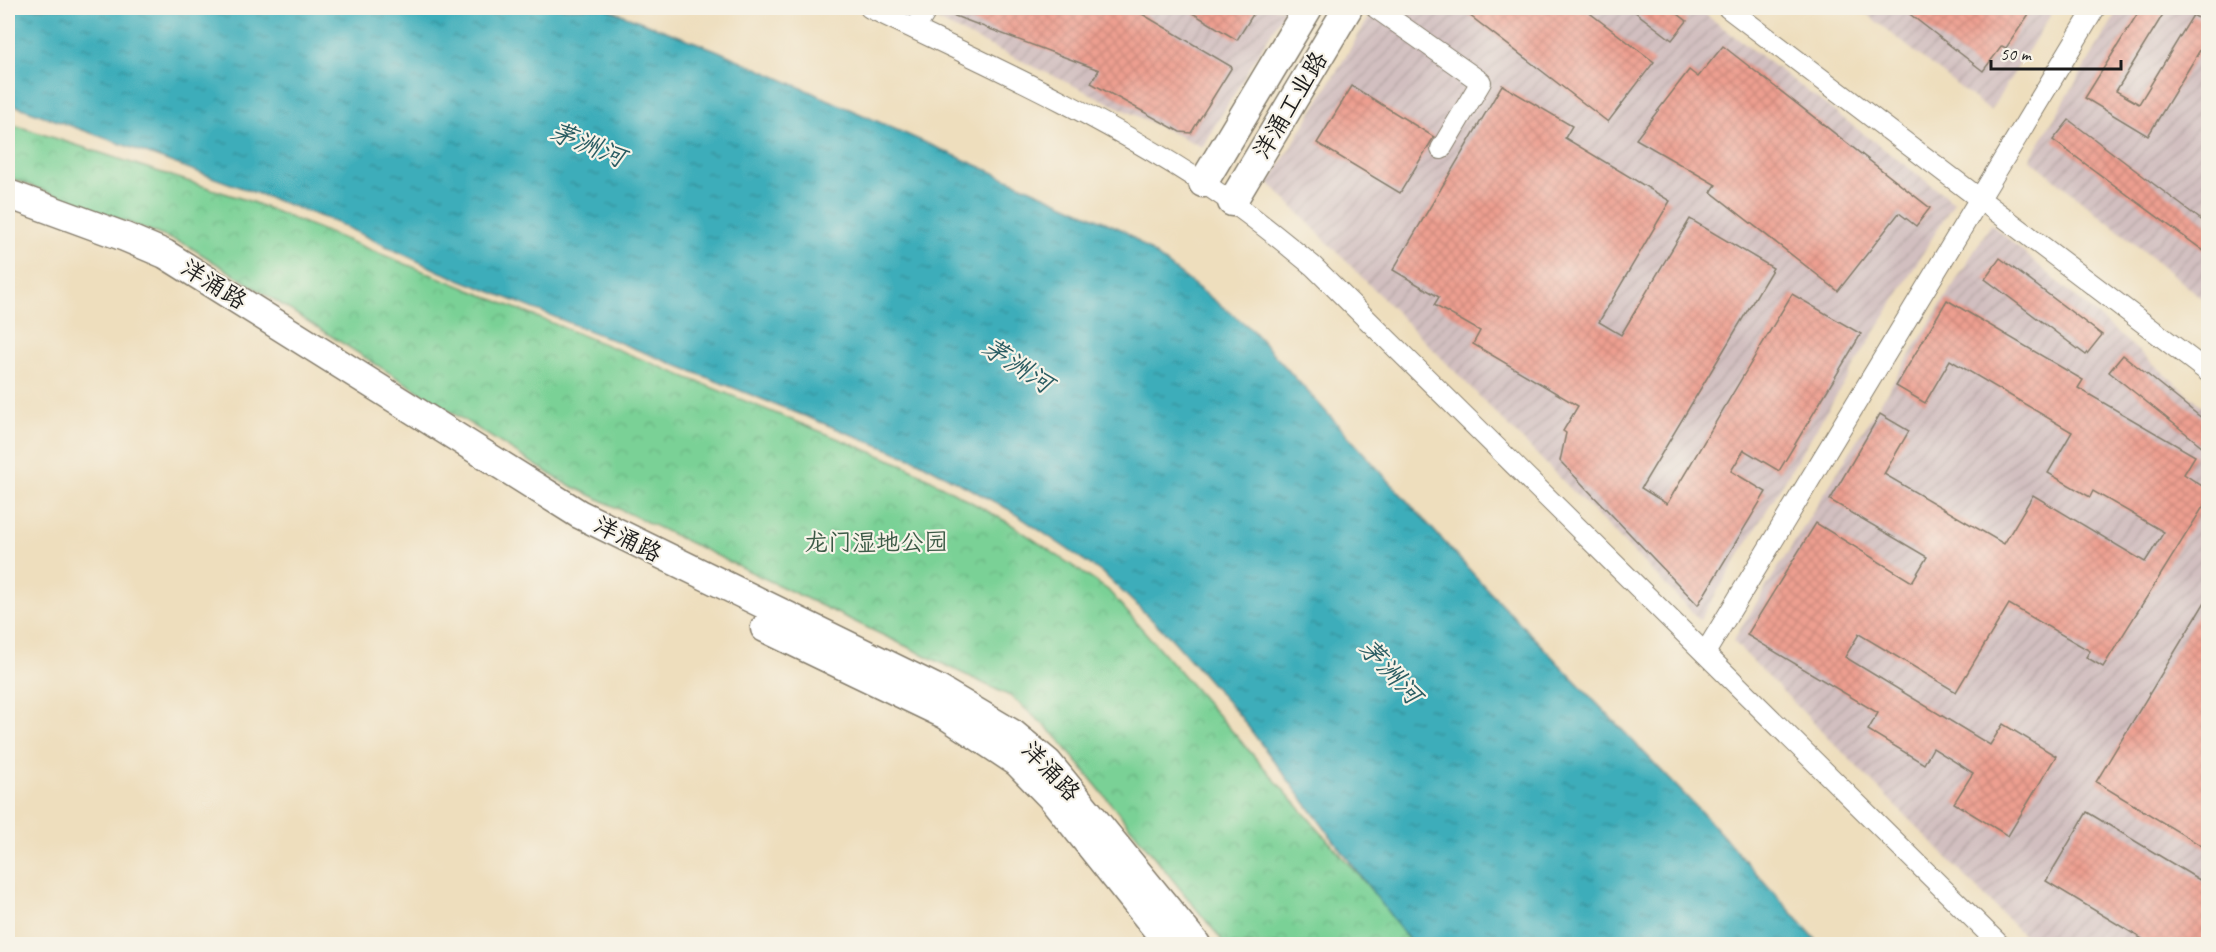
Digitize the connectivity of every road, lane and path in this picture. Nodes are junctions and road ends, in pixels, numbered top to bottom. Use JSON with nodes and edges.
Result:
{"nodes":[{"id":1,"x":870,"y":8,"type":"edge"},
{"id":2,"x":928,"y":8,"type":"edge"},
{"id":3,"x":1308,"y":8,"type":"edge"},
{"id":4,"x":1348,"y":8,"type":"edge"},
{"id":5,"x":1376,"y":8,"type":"edge"},
{"id":6,"x":1728,"y":8,"type":"edge"},
{"id":7,"x":2096,"y":8,"type":"edge"},
{"id":8,"x":915,"y":29,"type":"junction"},
{"id":9,"x":1441,"y":149,"type":"dead end"},
{"id":10,"x":1203,"y":183,"type":"junction"},
{"id":11,"x":8,"y":194,"type":"edge"},
{"id":12,"x":1978,"y":198,"type":"junction"},
{"id":13,"x":1232,"y":202,"type":"junction"},
{"id":14,"x":8,"y":214,"type":"edge"},
{"id":15,"x":2208,"y":372,"type":"edge"},
{"id":16,"x":1705,"y":653,"type":"junction"},
{"id":17,"x":1169,"y":945,"type":"edge"},
{"id":18,"x":1196,"y":945,"type":"edge"},
{"id":19,"x":1999,"y":945,"type":"edge"}],
"edges":[{"from":1,"to":8,"type":"street"},
{"from":2,"to":8,"type":"street"},
{"from":3,"to":10,"type":"street","name":"洋涌工业路"},
{"from":4,"to":13,"type":"street","name":"洋涌工业路"},
{"from":5,"to":9,"type":"street"},
{"from":6,"to":12,"type":"street"},
{"from":7,"to":12,"type":"street"},
{"from":8,"to":10,"type":"street"},
{"from":10,"to":13,"type":"street"},
{"from":11,"to":18,"type":"street","name":"洋涌路"},
{"from":12,"to":15,"type":"street"},
{"from":12,"to":16,"type":"street"},
{"from":13,"to":16,"type":"street"},
{"from":14,"to":17,"type":"street","name":"洋涌路"},
{"from":16,"to":19,"type":"street"}]}
